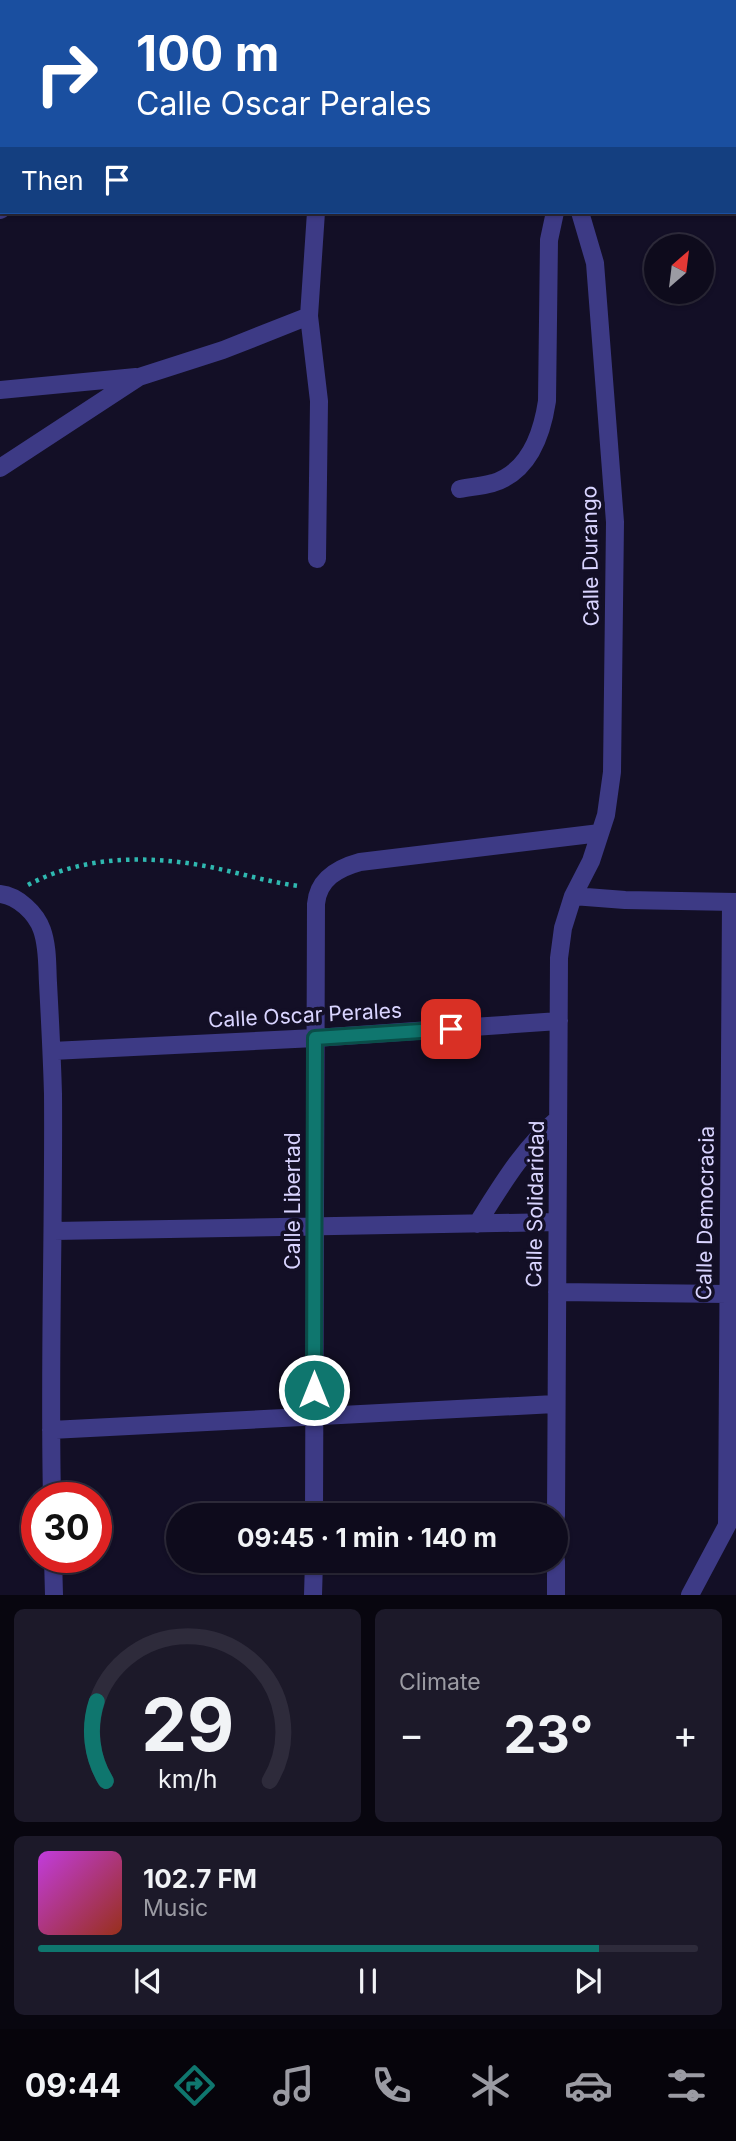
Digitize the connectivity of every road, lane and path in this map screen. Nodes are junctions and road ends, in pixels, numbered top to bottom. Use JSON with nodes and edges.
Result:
{"nodes":[{"id":1,"x":316,"y":214,"type":"edge"},
{"id":2,"x":555,"y":214,"type":"edge"},
{"id":3,"x":581,"y":214,"type":"edge"},
{"id":4,"x":309,"y":316,"type":"junction"},
{"id":5,"x":139,"y":377,"type":"junction"},
{"id":6,"x":0,"y":390,"type":"edge"},
{"id":7,"x":3,"y":460,"type":"edge"},
{"id":8,"x":460,"y":489,"type":"dead end"},
{"id":9,"x":317,"y":559,"type":"dead end"},
{"id":10,"x":600,"y":833,"type":"junction"},
{"id":11,"x":320,"y":887,"type":"junction"},
{"id":12,"x":4,"y":895,"type":"edge"},
{"id":13,"x":573,"y":896,"type":"junction"},
{"id":14,"x":734,"y":902,"type":"edge"},
{"id":15,"x":733,"y":968,"type":"edge"},
{"id":16,"x":559,"y":1021,"type":"junction"},
{"id":17,"x":315,"y":1038,"type":"junction"},
{"id":18,"x":52,"y":1051,"type":"junction"},
{"id":19,"x":558,"y":1119,"type":"junction"},
{"id":20,"x":732,"y":1179,"type":"edge"},
{"id":21,"x":557,"y":1222,"type":"junction"},
{"id":22,"x":477,"y":1224,"type":"junction"},
{"id":23,"x":314,"y":1228,"type":"junction"},
{"id":24,"x":54,"y":1231,"type":"junction"},
{"id":25,"x":557,"y":1292,"type":"junction"},
{"id":26,"x":727,"y":1294,"type":"junction"},
{"id":27,"x":555,"y":1404,"type":"junction"},
{"id":28,"x":314,"y":1417,"type":"junction"},
{"id":29,"x":51,"y":1430,"type":"junction"},
{"id":30,"x":52,"y":1482,"type":"edge"},
{"id":31,"x":314,"y":1503,"type":"edge"},
{"id":32,"x":556,"y":1503,"type":"edge"},
{"id":33,"x":736,"y":1509,"type":"edge"},
{"id":34,"x":727,"y":1526,"type":"junction"},
{"id":35,"x":53,"y":1573,"type":"edge"},
{"id":36,"x":313,"y":1573,"type":"edge"},
{"id":37,"x":556,"y":1573,"type":"edge"},
{"id":38,"x":54,"y":1595,"type":"edge"},
{"id":39,"x":313,"y":1595,"type":"edge"},
{"id":40,"x":556,"y":1595,"type":"edge"},
{"id":41,"x":690,"y":1595,"type":"edge"}],
"edges":[{"from":1,"to":4,"type":"street"},
{"from":2,"to":8,"type":"street"},
{"from":3,"to":10,"type":"street","name":"Calle Durango"},
{"from":4,"to":5,"type":"street"},
{"from":4,"to":9,"type":"street"},
{"from":5,"to":6,"type":"street"},
{"from":5,"to":7,"type":"street"},
{"from":10,"to":11,"type":"street"},
{"from":10,"to":13,"type":"street","name":"Calle Durango"},
{"from":11,"to":12,"type":"path"},
{"from":11,"to":17,"type":"street","name":"Calle Libertad"},
{"from":12,"to":18,"type":"street"},
{"from":13,"to":14,"type":"street"},
{"from":13,"to":16,"type":"street","name":"Calle Solidaridad"},
{"from":14,"to":15,"type":"street","name":"Calle Democracia"},
{"from":15,"to":20,"type":"street","name":"Calle Democracia"},
{"from":16,"to":17,"type":"street","name":"Calle Oscar Perales"},
{"from":16,"to":19,"type":"street","name":"Calle Solidaridad"},
{"from":17,"to":18,"type":"street","name":"Calle Oscar Perales"},
{"from":17,"to":23,"type":"street","name":"Calle Libertad"},
{"from":18,"to":24,"type":"street"},
{"from":19,"to":21,"type":"street","name":"Calle Solidaridad"},
{"from":19,"to":22,"type":"street"},
{"from":20,"to":26,"type":"street","name":"Calle Democracia"},
{"from":21,"to":22,"type":"street"},
{"from":21,"to":25,"type":"street","name":"Calle Solidaridad"},
{"from":22,"to":23,"type":"street"},
{"from":23,"to":24,"type":"street"},
{"from":23,"to":28,"type":"street","name":"Calle Libertad"},
{"from":24,"to":29,"type":"street"},
{"from":25,"to":26,"type":"street"},
{"from":25,"to":27,"type":"street","name":"Calle Solidaridad"},
{"from":26,"to":34,"type":"street","name":"Calle Democracia"},
{"from":27,"to":28,"type":"street"},
{"from":27,"to":32,"type":"street","name":"Calle Solidaridad"},
{"from":28,"to":29,"type":"street"},
{"from":28,"to":31,"type":"street","name":"Calle Libertad"},
{"from":29,"to":30,"type":"street"},
{"from":33,"to":34,"type":"street"},
{"from":34,"to":41,"type":"street"},
{"from":35,"to":38,"type":"street"},
{"from":36,"to":39,"type":"street"},
{"from":37,"to":40,"type":"street"}]}
